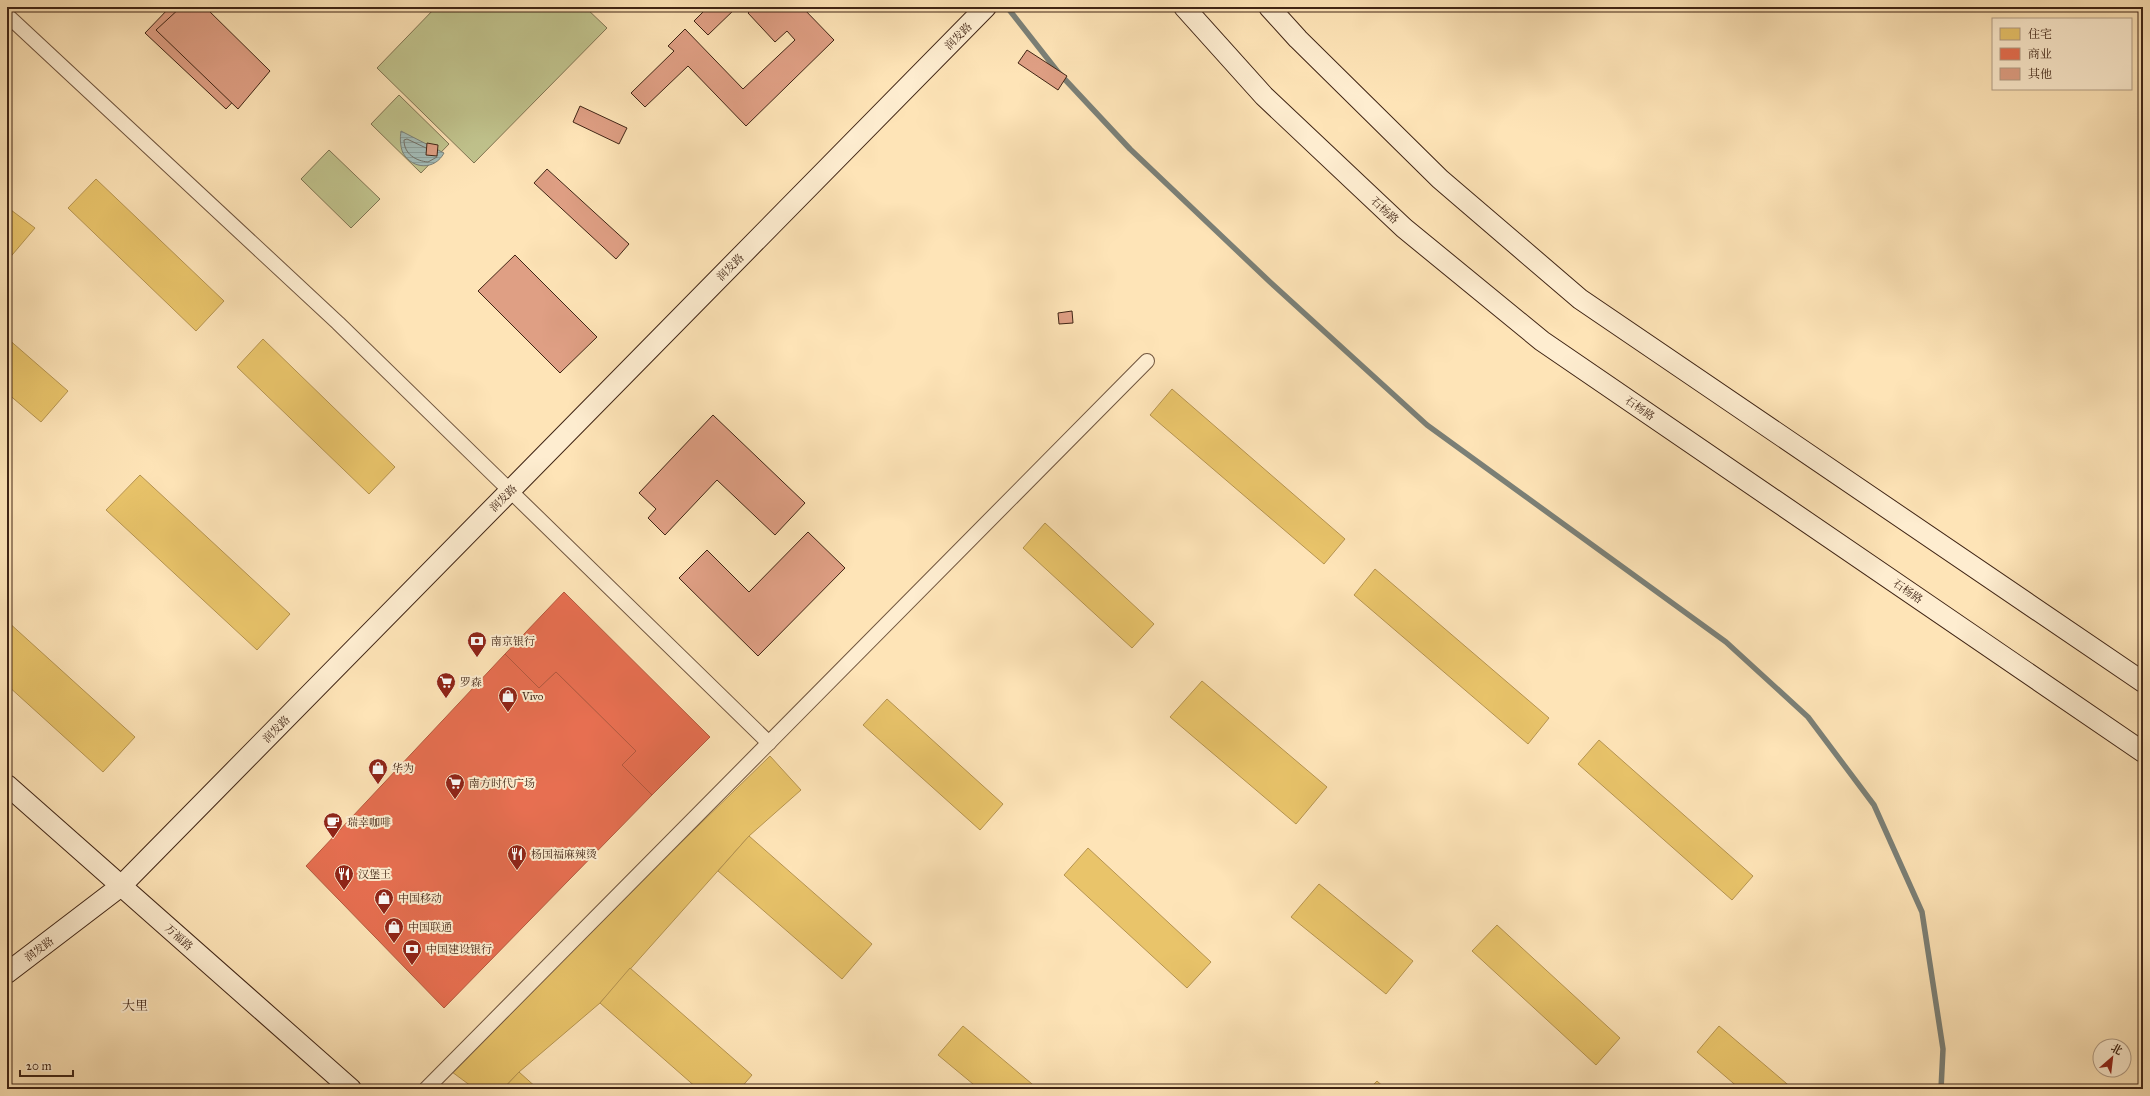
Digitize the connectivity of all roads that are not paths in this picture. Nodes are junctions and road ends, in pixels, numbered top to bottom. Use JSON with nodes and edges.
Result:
{"nodes":[{"id":1,"x":986,"y":7,"type":"edge"},
{"id":2,"x":1184,"y":7,"type":"edge"},
{"id":3,"x":1269,"y":7,"type":"edge"},
{"id":4,"x":7,"y":15,"type":"edge"},
{"id":5,"x":1147,"y":362,"type":"dead end"},
{"id":6,"x":511,"y":490,"type":"junction"},
{"id":7,"x":2143,"y":682,"type":"edge"},
{"id":8,"x":769,"y":743,"type":"junction"},
{"id":9,"x":2143,"y":752,"type":"edge"},
{"id":10,"x":7,"y":785,"type":"edge"},
{"id":11,"x":121,"y":886,"type":"junction"},
{"id":12,"x":7,"y":973,"type":"edge"},
{"id":13,"x":350,"y":1089,"type":"edge"},
{"id":14,"x":426,"y":1089,"type":"edge"}],
"edges":[{"from":1,"to":6,"type":"main road","name":"润发路"},
{"from":2,"to":9,"type":"main road","name":"石杨路"},
{"from":3,"to":7,"type":"main road"},
{"from":4,"to":6,"type":"street"},
{"from":5,"to":8,"type":"street"},
{"from":6,"to":8,"type":"street"},
{"from":6,"to":11,"type":"main road","name":"润发路"},
{"from":8,"to":14,"type":"street"},
{"from":10,"to":11,"type":"main road","name":"万福路"},
{"from":11,"to":12,"type":"main road","name":"润发路"},
{"from":11,"to":13,"type":"main road","name":"万福路"}]}
